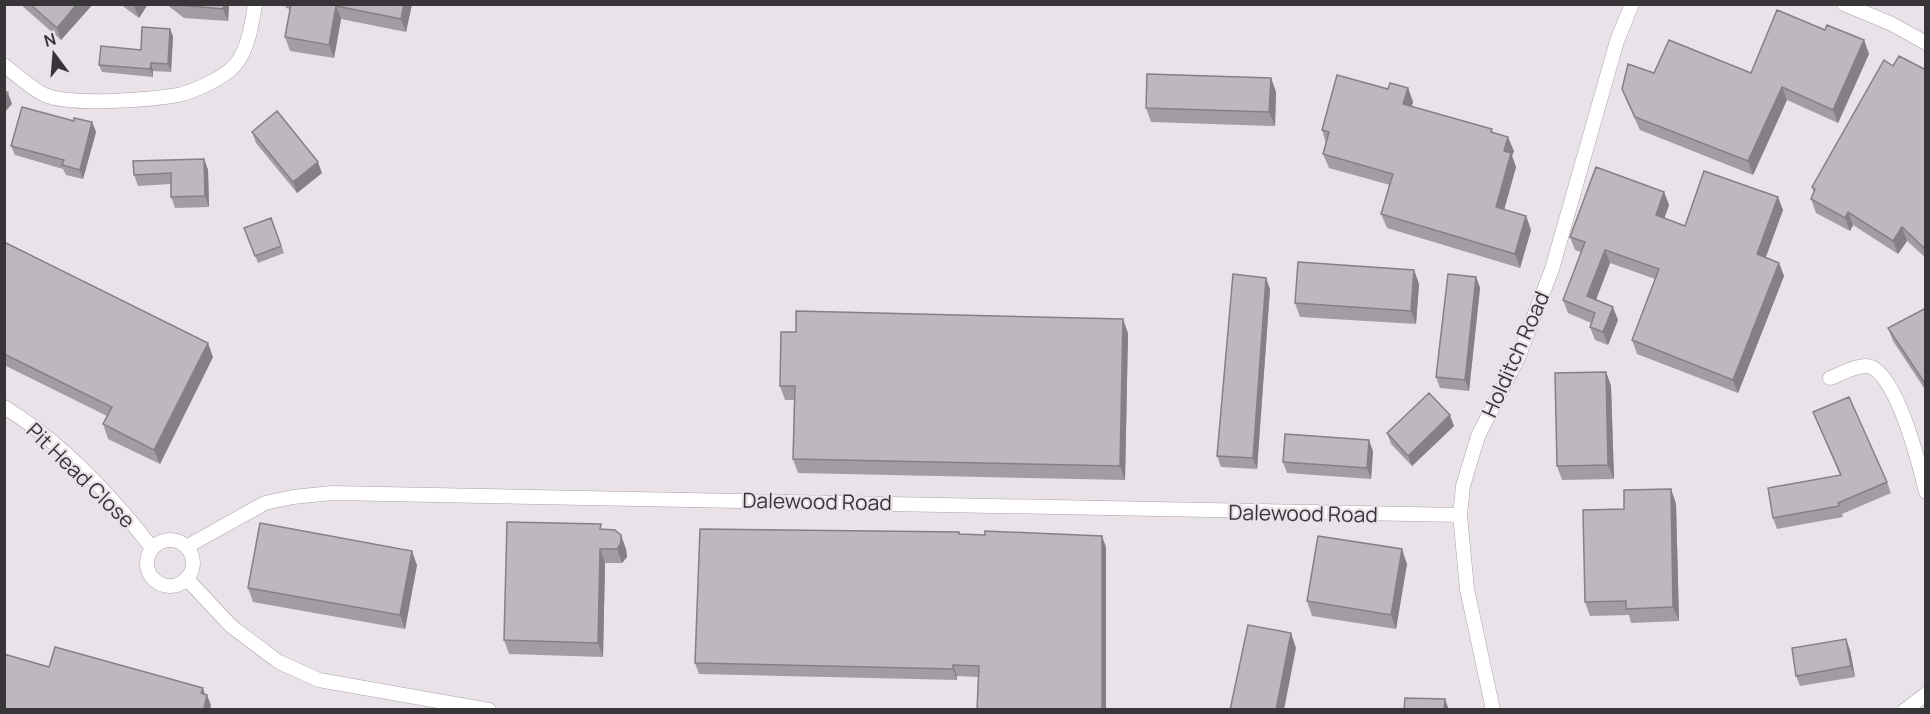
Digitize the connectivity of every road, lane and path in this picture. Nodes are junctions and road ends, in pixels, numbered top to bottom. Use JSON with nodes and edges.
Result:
{"nodes":[{"id":1,"x":255,"y":4,"type":"edge"},
{"id":2,"x":1632,"y":4,"type":"edge"},
{"id":3,"x":1844,"y":4,"type":"edge"},
{"id":4,"x":1926,"y":43,"type":"edge"},
{"id":5,"x":4,"y":65,"type":"edge"},
{"id":6,"x":1830,"y":378,"type":"dead end"},
{"id":7,"x":4,"y":407,"type":"edge"},
{"id":8,"x":1926,"y":492,"type":"edge"},
{"id":9,"x":1460,"y":515,"type":"junction"},
{"id":10,"x":186,"y":547,"type":"junction"},
{"id":11,"x":152,"y":548,"type":"junction"},
{"id":12,"x":186,"y":578,"type":"junction"},
{"id":13,"x":1926,"y":694,"type":"edge"},
{"id":14,"x":489,"y":710,"type":"edge"},
{"id":15,"x":1494,"y":710,"type":"edge"},
{"id":16,"x":1905,"y":710,"type":"edge"}],
"edges":[{"from":1,"to":5,"type":"street"},
{"from":2,"to":9,"type":"street","name":"Holditch Road"},
{"from":3,"to":4,"type":"street"},
{"from":6,"to":8,"type":"street"},
{"from":7,"to":11,"type":"street","name":"Pit Head Close"},
{"from":9,"to":10,"type":"street","name":"Dalewood Road"},
{"from":9,"to":15,"type":"street","name":"Holditch Road"},
{"from":10,"to":11,"type":"street"},
{"from":10,"to":12,"type":"street"},
{"from":11,"to":12,"type":"street"},
{"from":12,"to":14,"type":"street"},
{"from":13,"to":16,"type":"street"}]}
